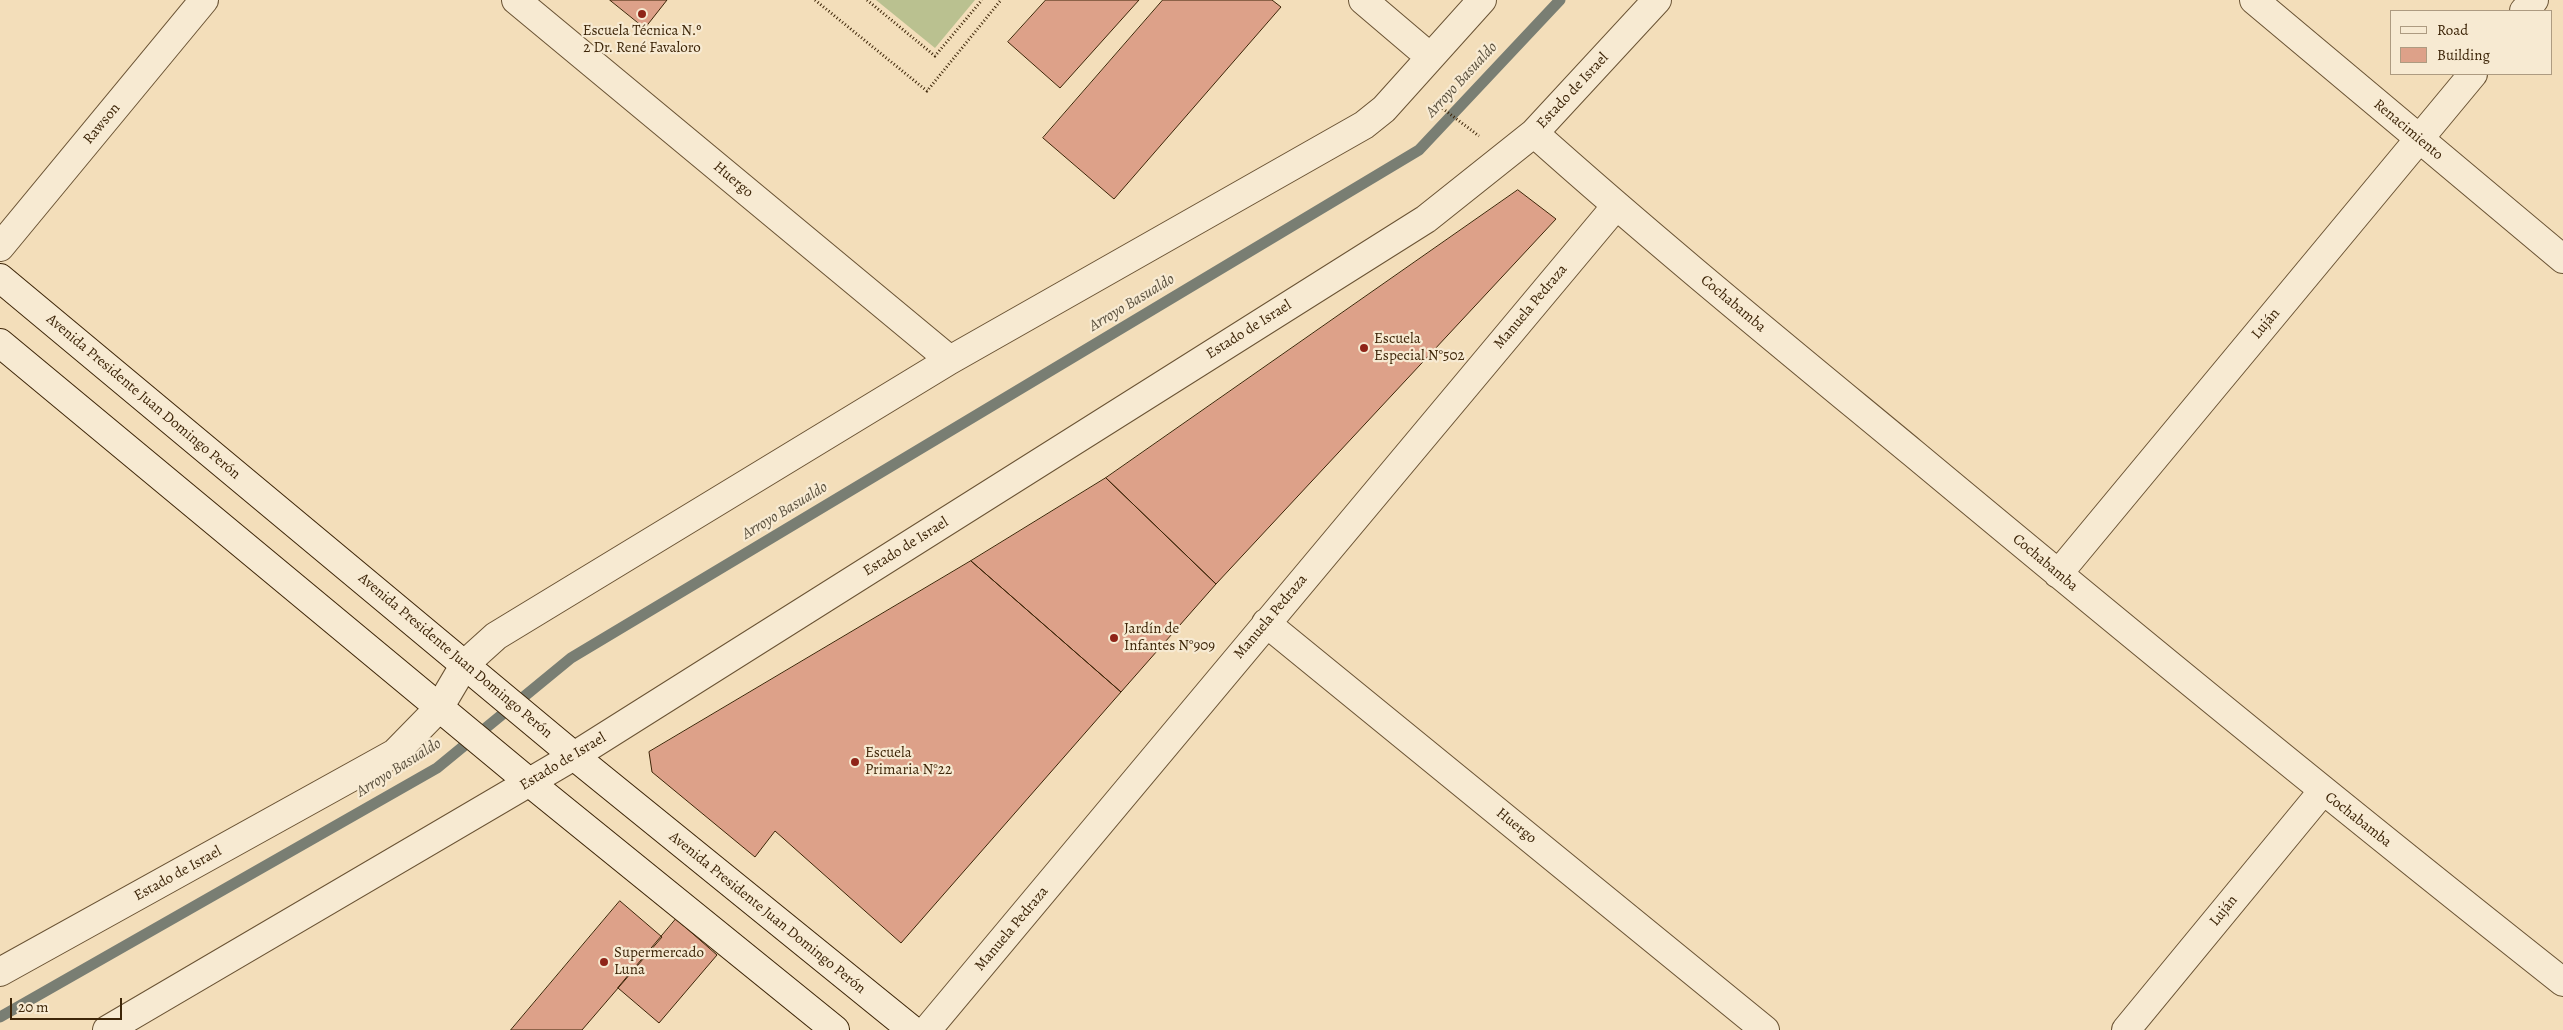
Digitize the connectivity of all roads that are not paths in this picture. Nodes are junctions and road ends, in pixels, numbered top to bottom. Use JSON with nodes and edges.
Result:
{"nodes":[{"id":1,"x":204,"y":0,"type":"edge"},
{"id":2,"x":516,"y":0,"type":"edge"},
{"id":3,"x":1363,"y":0,"type":"edge"},
{"id":4,"x":1482,"y":0,"type":"edge"},
{"id":5,"x":1657,"y":0,"type":"edge"},
{"id":6,"x":2254,"y":0,"type":"edge"},
{"id":7,"x":2534,"y":0,"type":"edge"},
{"id":8,"x":2525,"y":10,"type":"edge"},
{"id":9,"x":1430,"y":57,"type":"junction"},
{"id":10,"x":2472,"y":75,"type":"edge"},
{"id":11,"x":1534,"y":133,"type":"junction"},
{"id":12,"x":2419,"y":140,"type":"junction"},
{"id":13,"x":1616,"y":206,"type":"junction"},
{"id":14,"x":0,"y":247,"type":"edge"},
{"id":15,"x":2563,"y":259,"type":"edge"},
{"id":16,"x":0,"y":278,"type":"edge"},
{"id":17,"x":0,"y":342,"type":"edge"},
{"id":18,"x":950,"y":360,"type":"junction"},
{"id":19,"x":2058,"y":574,"type":"junction"},
{"id":20,"x":1266,"y":623,"type":"junction"},
{"id":21,"x":465,"y":664,"type":"junction"},
{"id":22,"x":439,"y":708,"type":"junction"},
{"id":23,"x":574,"y":756,"type":"junction"},
{"id":24,"x":529,"y":782,"type":"junction"},
{"id":25,"x":2322,"y":792,"type":"junction"},
{"id":26,"x":0,"y":972,"type":"edge"},
{"id":27,"x":2563,"y":982,"type":"edge"},
{"id":28,"x":107,"y":1030,"type":"edge"},
{"id":29,"x":835,"y":1030,"type":"edge"},
{"id":30,"x":912,"y":1030,"type":"edge"},
{"id":31,"x":927,"y":1030,"type":"edge"},
{"id":32,"x":1765,"y":1030,"type":"edge"},
{"id":33,"x":2126,"y":1030,"type":"edge"}],
"edges":[{"from":1,"to":14,"type":"street","name":"Rawson"},
{"from":2,"to":18,"type":"street","name":"Huergo"},
{"from":3,"to":9,"type":"street"},
{"from":4,"to":9,"type":"street","name":"Estado de Israel"},
{"from":5,"to":11,"type":"street","name":"Estado de Israel"},
{"from":6,"to":12,"type":"street","name":"Renacimiento"},
{"from":7,"to":8,"type":"street"},
{"from":9,"to":18,"type":"street","name":"Estado de Israel"},
{"from":10,"to":12,"type":"street","name":"Luján"},
{"from":11,"to":13,"type":"street","name":"Cochabamba"},
{"from":11,"to":23,"type":"street","name":"Estado de Israel"},
{"from":12,"to":15,"type":"street","name":"Renacimiento"},
{"from":12,"to":19,"type":"street","name":"Luján"},
{"from":13,"to":19,"type":"street","name":"Cochabamba"},
{"from":13,"to":20,"type":"street","name":"Manuela Pedraza"},
{"from":16,"to":21,"type":"street","name":"Avenida Presidente Juan Domingo Perón"},
{"from":17,"to":22,"type":"street"},
{"from":18,"to":21,"type":"street","name":"Estado de Israel"},
{"from":19,"to":25,"type":"street","name":"Cochabamba"},
{"from":20,"to":31,"type":"street","name":"Manuela Pedraza"},
{"from":20,"to":32,"type":"street","name":"Huergo"},
{"from":21,"to":22,"type":"street","name":"Estado de Israel"},
{"from":21,"to":23,"type":"street","name":"Avenida Presidente Juan Domingo Perón"},
{"from":22,"to":24,"type":"street"},
{"from":22,"to":26,"type":"street","name":"Estado de Israel"},
{"from":23,"to":24,"type":"street","name":"Estado de Israel"},
{"from":23,"to":30,"type":"street","name":"Avenida Presidente Juan Domingo Perón"},
{"from":24,"to":28,"type":"street","name":"Estado de Israel"},
{"from":24,"to":29,"type":"street"},
{"from":25,"to":27,"type":"street","name":"Cochabamba"},
{"from":25,"to":33,"type":"street","name":"Luján"}]}
